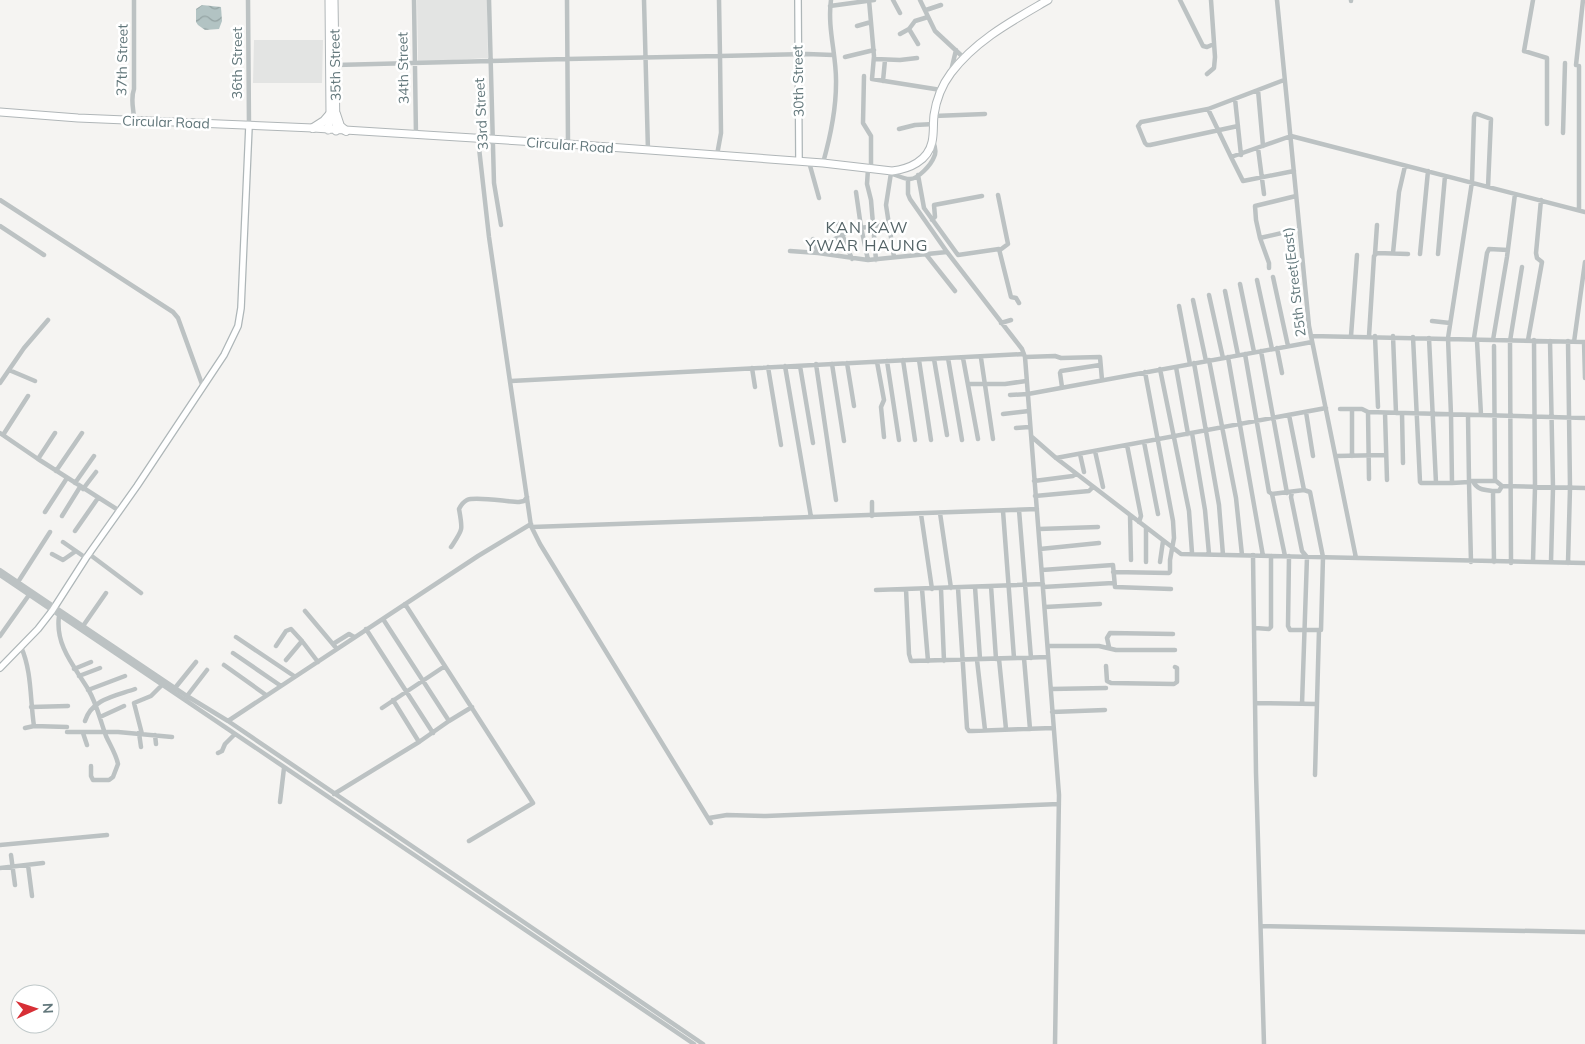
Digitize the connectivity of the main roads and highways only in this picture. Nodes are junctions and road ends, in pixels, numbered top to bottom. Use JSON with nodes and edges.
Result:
{"nodes":[{"id":1,"x":329,"y":0,"type":"edge"},
{"id":2,"x":334,"y":0,"type":"edge"},
{"id":3,"x":1048,"y":0,"type":"edge"},
{"id":4,"x":333,"y":81,"type":"junction"},
{"id":5,"x":0,"y":112,"type":"edge"},
{"id":6,"x":333,"y":114,"type":"junction"},
{"id":7,"x":313,"y":128,"type":"junction"},
{"id":8,"x":328,"y":130,"type":"junction"},
{"id":9,"x":336,"y":131,"type":"junction"},
{"id":10,"x":346,"y":132,"type":"junction"}],
"edges":[{"from":1,"to":4,"type":"main road","name":"35th Street"},
{"from":2,"to":4,"type":"main road","name":"35th Street"},
{"from":3,"to":10,"type":"main road","name":"Circular Road"},
{"from":4,"to":6,"type":"main road","name":"35th Street"},
{"from":5,"to":7,"type":"main road","name":"Circular Road"},
{"from":6,"to":7,"type":"highway"},
{"from":6,"to":8,"type":"main road","name":"35th Street"},
{"from":6,"to":9,"type":"main road","name":"35th Street"},
{"from":6,"to":10,"type":"highway"},
{"from":7,"to":8,"type":"main road","name":"Circular Road"},
{"from":8,"to":9,"type":"main road","name":"Circular Road"},
{"from":9,"to":10,"type":"main road","name":"Circular Road"}]}
